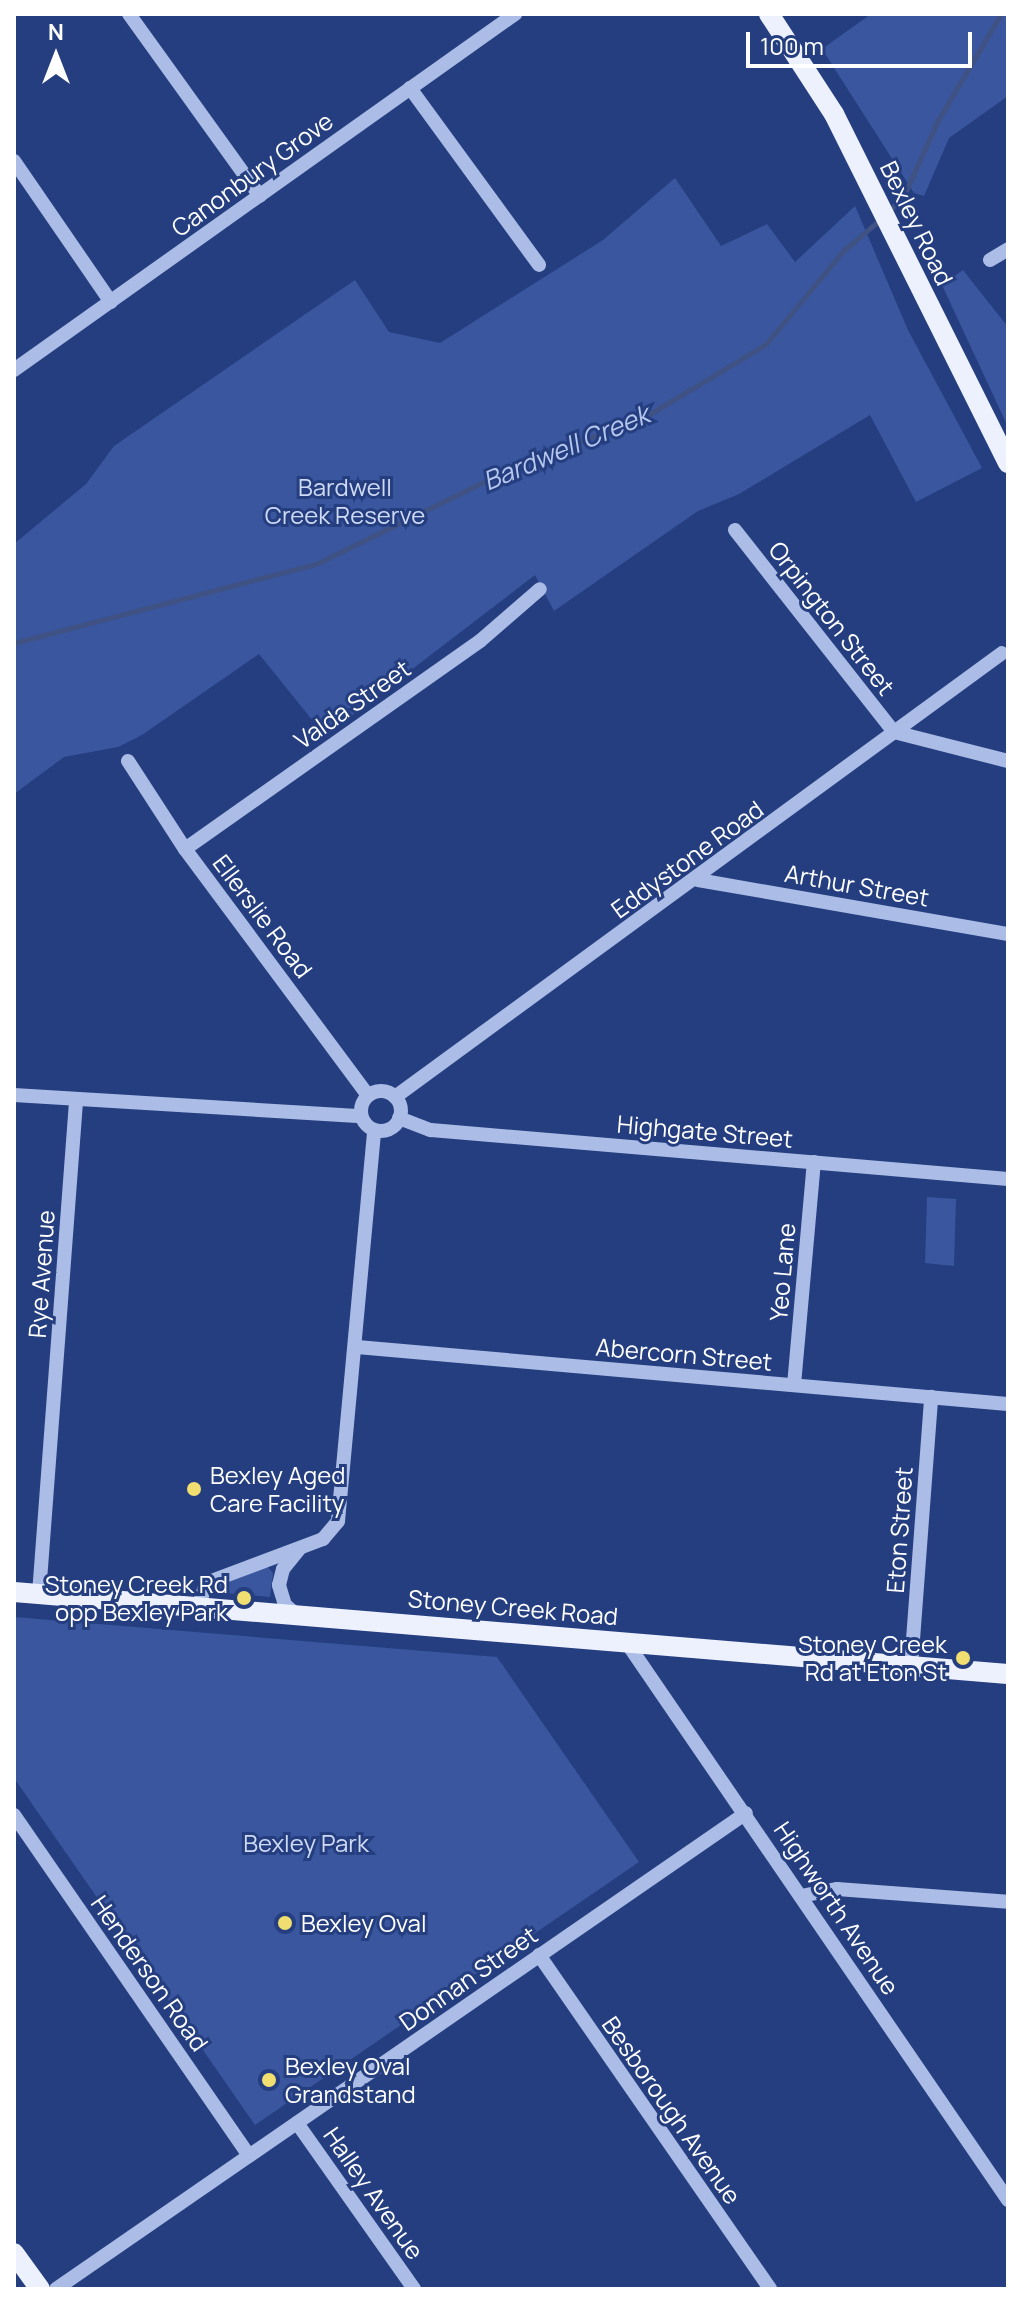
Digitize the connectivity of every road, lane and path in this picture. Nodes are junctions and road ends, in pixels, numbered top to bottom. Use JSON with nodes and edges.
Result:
{"nodes":[{"id":1,"x":129,"y":14,"type":"edge"},
{"id":2,"x":515,"y":14,"type":"edge"},
{"id":3,"x":769,"y":14,"type":"edge"},
{"id":4,"x":410,"y":88,"type":"junction"},
{"id":5,"x":14,"y":161,"type":"edge"},
{"id":6,"x":260,"y":196,"type":"junction"},
{"id":7,"x":1008,"y":249,"type":"edge"},
{"id":8,"x":990,"y":260,"type":"dead end"},
{"id":9,"x":539,"y":265,"type":"dead end"},
{"id":10,"x":111,"y":302,"type":"junction"},
{"id":11,"x":14,"y":370,"type":"edge"},
{"id":12,"x":1008,"y":463,"type":"edge"},
{"id":13,"x":735,"y":530,"type":"dead end"},
{"id":14,"x":540,"y":589,"type":"dead end"},
{"id":15,"x":1002,"y":653,"type":"dead end"},
{"id":16,"x":894,"y":732,"type":"junction"},
{"id":17,"x":128,"y":761,"type":"dead end"},
{"id":18,"x":1008,"y":761,"type":"edge"},
{"id":19,"x":185,"y":849,"type":"junction"},
{"id":20,"x":698,"y":880,"type":"junction"},
{"id":21,"x":1008,"y":934,"type":"edge"},
{"id":22,"x":14,"y":1095,"type":"edge"},
{"id":23,"x":368,"y":1095,"type":"junction"},
{"id":24,"x":395,"y":1097,"type":"junction"},
{"id":25,"x":76,"y":1100,"type":"junction"},
{"id":26,"x":361,"y":1116,"type":"junction"},
{"id":27,"x":399,"y":1118,"type":"junction"},
{"id":28,"x":374,"y":1131,"type":"junction"},
{"id":29,"x":814,"y":1162,"type":"junction"},
{"id":30,"x":1008,"y":1179,"type":"edge"},
{"id":31,"x":357,"y":1347,"type":"junction"},
{"id":32,"x":794,"y":1385,"type":"junction"},
{"id":33,"x":931,"y":1397,"type":"junction"},
{"id":34,"x":1008,"y":1404,"type":"edge"},
{"id":35,"x":299,"y":1549,"type":"junction"},
{"id":36,"x":14,"y":1592,"type":"edge"},
{"id":37,"x":39,"y":1594,"type":"junction"},
{"id":38,"x":198,"y":1608,"type":"junction"},
{"id":39,"x":297,"y":1616,"type":"junction"},
{"id":40,"x":627,"y":1643,"type":"junction"},
{"id":41,"x":911,"y":1666,"type":"junction"},
{"id":42,"x":1008,"y":1674,"type":"edge"},
{"id":43,"x":746,"y":1813,"type":"junction"},
{"id":44,"x":14,"y":1815,"type":"edge"},
{"id":45,"x":801,"y":1896,"type":"junction"},
{"id":46,"x":1008,"y":1902,"type":"edge"},
{"id":47,"x":539,"y":1955,"type":"junction"},
{"id":48,"x":297,"y":2123,"type":"junction"},
{"id":49,"x":249,"y":2156,"type":"junction"},
{"id":50,"x":1008,"y":2200,"type":"edge"},
{"id":51,"x":14,"y":2253,"type":"edge"},
{"id":52,"x":40,"y":2289,"type":"edge"},
{"id":53,"x":56,"y":2289,"type":"edge"},
{"id":54,"x":414,"y":2289,"type":"edge"},
{"id":55,"x":770,"y":2289,"type":"edge"}],
"edges":[{"from":1,"to":6,"type":"street"},
{"from":2,"to":4,"type":"street","name":"Canonbury Grove"},
{"from":3,"to":12,"type":"main road","name":"Bexley Road"},
{"from":4,"to":6,"type":"street","name":"Canonbury Grove"},
{"from":4,"to":9,"type":"street"},
{"from":5,"to":10,"type":"street"},
{"from":6,"to":10,"type":"street","name":"Canonbury Grove"},
{"from":7,"to":8,"type":"street"},
{"from":10,"to":11,"type":"street","name":"Canonbury Grove"},
{"from":13,"to":16,"type":"street","name":"Orpington Street"},
{"from":14,"to":19,"type":"street","name":"Valda Street"},
{"from":15,"to":16,"type":"street","name":"Eddystone Road"},
{"from":16,"to":18,"type":"street"},
{"from":16,"to":20,"type":"street","name":"Eddystone Road"},
{"from":17,"to":19,"type":"street","name":"Ellerslie Road"},
{"from":19,"to":23,"type":"street","name":"Ellerslie Road"},
{"from":20,"to":21,"type":"street","name":"Arthur Street"},
{"from":20,"to":24,"type":"street","name":"Eddystone Road"},
{"from":22,"to":25,"type":"street"},
{"from":23,"to":24,"type":"street"},
{"from":23,"to":26,"type":"street"},
{"from":24,"to":27,"type":"street"},
{"from":25,"to":26,"type":"street"},
{"from":25,"to":37,"type":"street","name":"Rye Avenue"},
{"from":26,"to":28,"type":"street"},
{"from":27,"to":28,"type":"street"},
{"from":27,"to":29,"type":"street","name":"Highgate Street"},
{"from":28,"to":31,"type":"street"},
{"from":29,"to":30,"type":"street","name":"Highgate Street"},
{"from":29,"to":32,"type":"street","name":"Yeo Lane"},
{"from":31,"to":32,"type":"street","name":"Abercorn Street"},
{"from":31,"to":35,"type":"street"},
{"from":32,"to":33,"type":"street","name":"Abercorn Street"},
{"from":33,"to":34,"type":"street","name":"Abercorn Street"},
{"from":33,"to":41,"type":"street","name":"Eton Street"},
{"from":35,"to":38,"type":"street"},
{"from":35,"to":39,"type":"street"},
{"from":36,"to":37,"type":"main road","name":"Stoney Creek Road"},
{"from":37,"to":38,"type":"main road","name":"Stoney Creek Road"},
{"from":38,"to":39,"type":"main road","name":"Stoney Creek Road"},
{"from":39,"to":40,"type":"main road","name":"Stoney Creek Road"},
{"from":40,"to":41,"type":"main road","name":"Stoney Creek Road"},
{"from":40,"to":43,"type":"street","name":"Highworth Avenue"},
{"from":41,"to":42,"type":"main road","name":"Stoney Creek Road"},
{"from":43,"to":45,"type":"street","name":"Highworth Avenue"},
{"from":43,"to":47,"type":"street","name":"Donnan Street"},
{"from":44,"to":49,"type":"street","name":"Henderson Road"},
{"from":45,"to":46,"type":"street"},
{"from":45,"to":50,"type":"street","name":"Highworth Avenue"},
{"from":47,"to":48,"type":"street","name":"Donnan Street"},
{"from":47,"to":55,"type":"street","name":"Besborough Avenue"},
{"from":48,"to":49,"type":"street","name":"Donnan Street"},
{"from":48,"to":54,"type":"street","name":"Halley Avenue"},
{"from":49,"to":53,"type":"street","name":"Donnan Street"},
{"from":51,"to":52,"type":"main road"}]}
